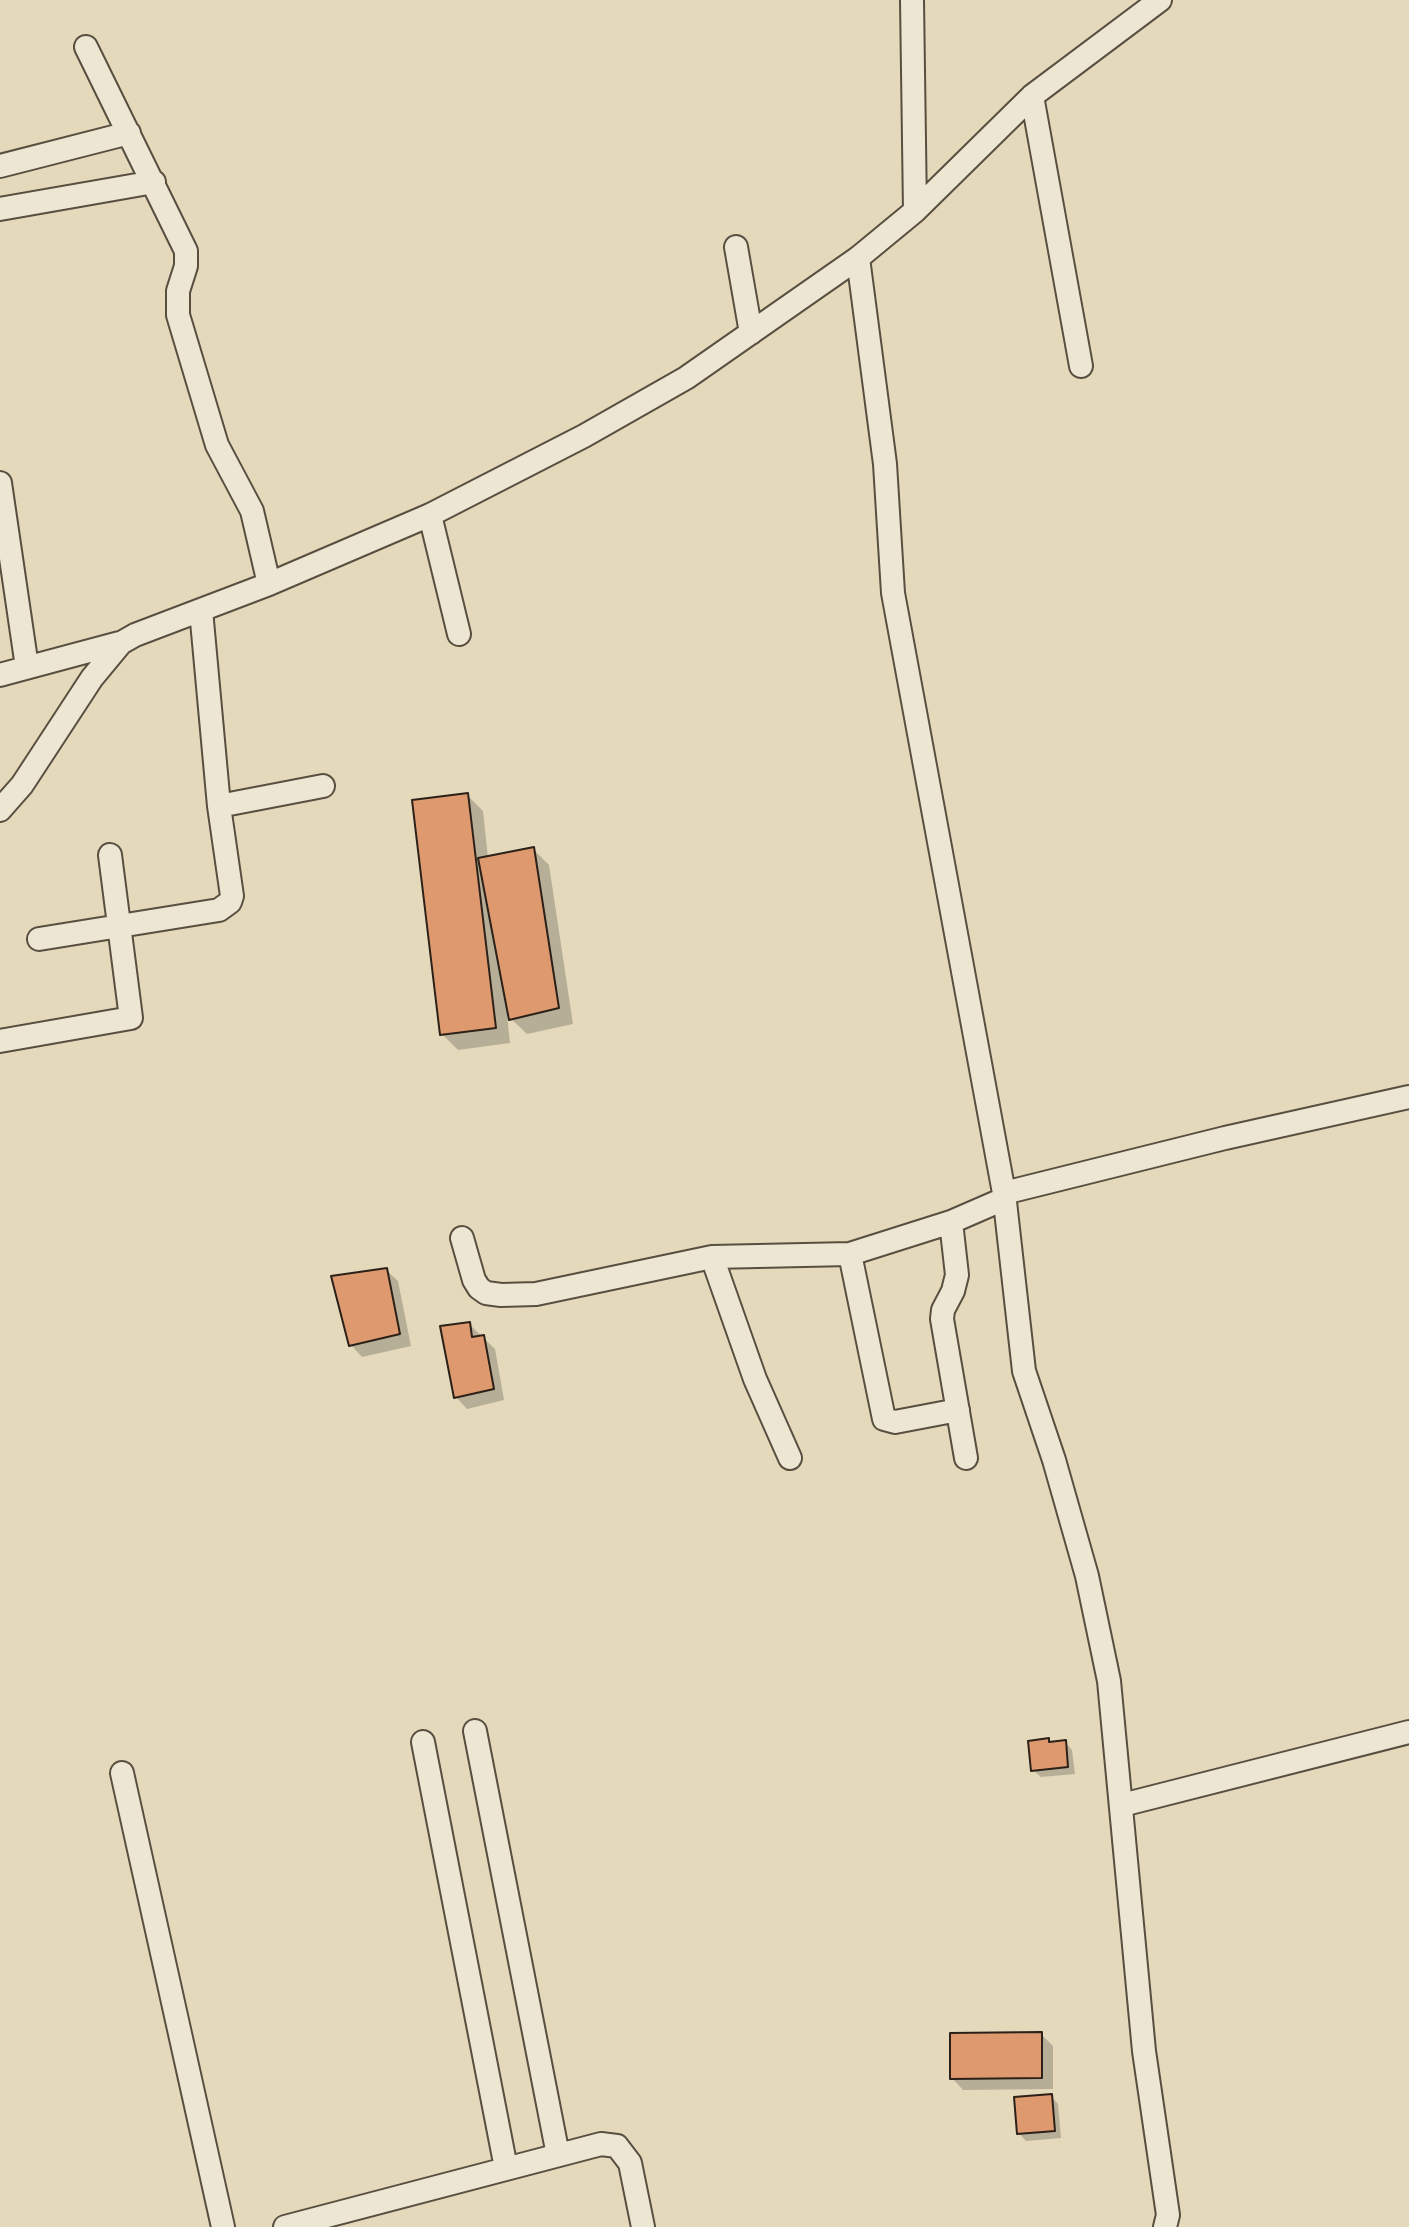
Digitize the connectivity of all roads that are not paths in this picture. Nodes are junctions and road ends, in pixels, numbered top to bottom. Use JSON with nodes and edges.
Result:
{"nodes":[{"id":1,"x":912,"y":0,"type":"edge"},
{"id":2,"x":1160,"y":0,"type":"edge"},
{"id":3,"x":86,"y":47,"type":"dead end"},
{"id":4,"x":1032,"y":96,"type":"junction"},
{"id":5,"x":129,"y":133,"type":"junction"},
{"id":6,"x":0,"y":166,"type":"edge"},
{"id":7,"x":154,"y":182,"type":"junction"},
{"id":8,"x":0,"y":209,"type":"edge"},
{"id":9,"x":915,"y":211,"type":"junction"},
{"id":10,"x":736,"y":247,"type":"dead end"},
{"id":11,"x":858,"y":258,"type":"junction"},
{"id":12,"x":751,"y":333,"type":"junction"},
{"id":13,"x":1081,"y":366,"type":"dead end"},
{"id":14,"x":0,"y":483,"type":"edge"},
{"id":15,"x":430,"y":515,"type":"junction"},
{"id":16,"x":269,"y":584,"type":"junction"},
{"id":17,"x":201,"y":610,"type":"junction"},
{"id":18,"x":459,"y":634,"type":"dead end"},
{"id":19,"x":121,"y":643,"type":"junction"},
{"id":20,"x":27,"y":667,"type":"junction"},
{"id":21,"x":0,"y":675,"type":"edge"},
{"id":22,"x":323,"y":786,"type":"dead end"},
{"id":23,"x":219,"y":806,"type":"junction"},
{"id":24,"x":0,"y":810,"type":"edge"},
{"id":25,"x":110,"y":855,"type":"dead end"},
{"id":26,"x":119,"y":925,"type":"junction"},
{"id":27,"x":39,"y":939,"type":"dead end"},
{"id":28,"x":0,"y":1041,"type":"edge"},
{"id":29,"x":1409,"y":1097,"type":"edge"},
{"id":30,"x":1004,"y":1196,"type":"junction"},
{"id":31,"x":951,"y":1222,"type":"junction"},
{"id":32,"x":462,"y":1238,"type":"dead end"},
{"id":33,"x":850,"y":1254,"type":"junction"},
{"id":34,"x":712,"y":1257,"type":"junction"},
{"id":35,"x":958,"y":1410,"type":"junction"},
{"id":36,"x":790,"y":1458,"type":"dead end"},
{"id":37,"x":966,"y":1458,"type":"dead end"},
{"id":38,"x":475,"y":1731,"type":"dead end"},
{"id":39,"x":1409,"y":1732,"type":"edge"},
{"id":40,"x":423,"y":1742,"type":"dead end"},
{"id":41,"x":122,"y":1773,"type":"dead end"},
{"id":42,"x":1122,"y":1805,"type":"junction"},
{"id":43,"x":558,"y":2155,"type":"junction"},
{"id":44,"x":506,"y":2168,"type":"junction"},
{"id":45,"x":223,"y":2227,"type":"edge"},
{"id":46,"x":285,"y":2227,"type":"edge"},
{"id":47,"x":643,"y":2227,"type":"edge"},
{"id":48,"x":1165,"y":2227,"type":"edge"}],
"edges":[{"from":1,"to":9,"type":"street"},
{"from":2,"to":4,"type":"street"},
{"from":3,"to":5,"type":"street"},
{"from":4,"to":9,"type":"street"},
{"from":4,"to":13,"type":"street"},
{"from":5,"to":6,"type":"street"},
{"from":5,"to":7,"type":"street"},
{"from":7,"to":8,"type":"street"},
{"from":7,"to":16,"type":"street"},
{"from":9,"to":11,"type":"street"},
{"from":10,"to":12,"type":"street"},
{"from":11,"to":12,"type":"street"},
{"from":11,"to":30,"type":"street"},
{"from":12,"to":15,"type":"street"},
{"from":14,"to":20,"type":"street"},
{"from":15,"to":16,"type":"street"},
{"from":15,"to":18,"type":"street"},
{"from":16,"to":17,"type":"street"},
{"from":17,"to":19,"type":"street"},
{"from":17,"to":23,"type":"street"},
{"from":19,"to":20,"type":"street"},
{"from":19,"to":24,"type":"street"},
{"from":20,"to":21,"type":"street"},
{"from":22,"to":23,"type":"street"},
{"from":23,"to":26,"type":"street"},
{"from":25,"to":26,"type":"street"},
{"from":26,"to":27,"type":"street"},
{"from":26,"to":28,"type":"street"},
{"from":29,"to":30,"type":"street"},
{"from":30,"to":31,"type":"street"},
{"from":30,"to":42,"type":"street"},
{"from":31,"to":33,"type":"street"},
{"from":31,"to":35,"type":"street"},
{"from":32,"to":34,"type":"street"},
{"from":33,"to":34,"type":"street"},
{"from":33,"to":35,"type":"street"},
{"from":34,"to":36,"type":"street"},
{"from":35,"to":37,"type":"street"},
{"from":38,"to":43,"type":"street"},
{"from":39,"to":42,"type":"street"},
{"from":40,"to":44,"type":"street"},
{"from":41,"to":45,"type":"street"},
{"from":42,"to":48,"type":"street"},
{"from":43,"to":44,"type":"street"},
{"from":43,"to":47,"type":"street"},
{"from":44,"to":46,"type":"street"}]}
